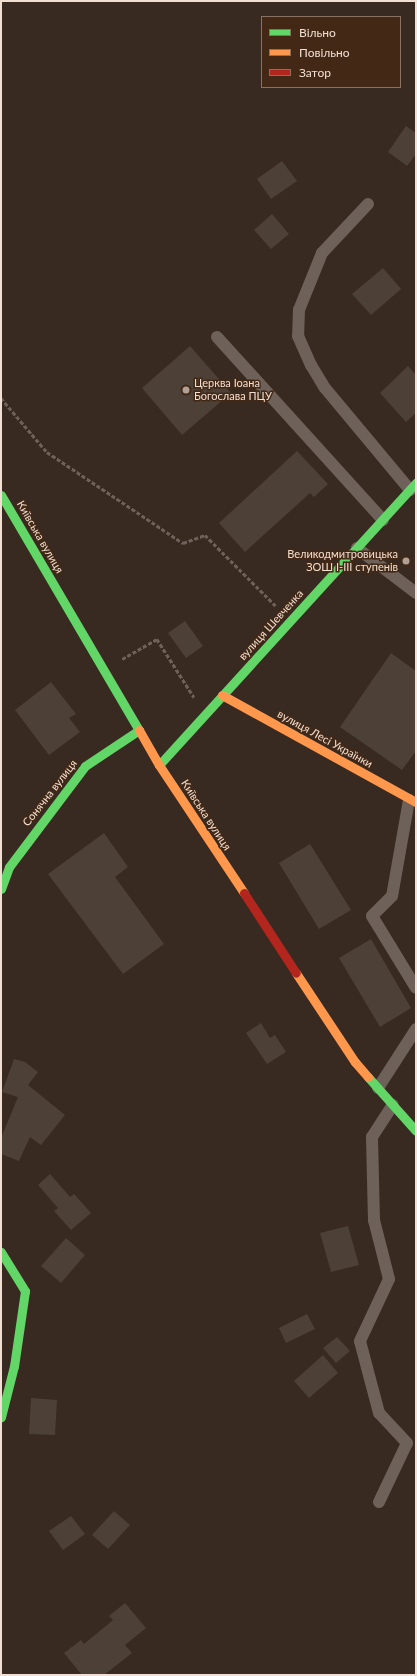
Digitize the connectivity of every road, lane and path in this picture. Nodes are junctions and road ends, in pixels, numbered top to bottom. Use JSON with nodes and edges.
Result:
{"nodes":[{"id":1,"x":368,"y":204,"type":"dead end"},
{"id":2,"x":217,"y":336,"type":"dead end"},
{"id":3,"x":1,"y":398,"type":"edge"},
{"id":4,"x":413,"y":486,"type":"edge"},
{"id":5,"x":1,"y":495,"type":"edge"},
{"id":6,"x":383,"y":520,"type":"junction"},
{"id":7,"x":357,"y":548,"type":"junction"},
{"id":8,"x":415,"y":591,"type":"edge"},
{"id":9,"x":290,"y":621,"type":"junction"},
{"id":10,"x":103,"y":670,"type":"junction"},
{"id":11,"x":222,"y":695,"type":"junction"},
{"id":12,"x":205,"y":714,"type":"junction"},
{"id":13,"x":139,"y":730,"type":"junction"},
{"id":14,"x":159,"y":765,"type":"junction"},
{"id":15,"x":412,"y":801,"type":"edge"},
{"id":16,"x":1,"y":889,"type":"edge"},
{"id":17,"x":416,"y":988,"type":"edge"},
{"id":18,"x":416,"y":1029,"type":"edge"},
{"id":19,"x":378,"y":1088,"type":"junction"},
{"id":20,"x":393,"y":1105,"type":"junction"},
{"id":21,"x":416,"y":1131,"type":"edge"},
{"id":22,"x":1,"y":1252,"type":"edge"},
{"id":23,"x":1,"y":1417,"type":"edge"},
{"id":24,"x":379,"y":1502,"type":"dead end"}],
"edges":[{"from":1,"to":4,"type":"lane"},
{"from":2,"to":6,"type":"lane"},
{"from":3,"to":9,"type":"path"},
{"from":4,"to":6,"type":"street","name":"вулиця Шевченка"},
{"from":5,"to":10,"type":"street","name":"Київська вулиця"},
{"from":6,"to":7,"type":"street","name":"вулиця Шевченка"},
{"from":7,"to":8,"type":"lane"},
{"from":7,"to":9,"type":"street","name":"вулиця Шевченка"},
{"from":9,"to":11,"type":"street","name":"вулиця Шевченка"},
{"from":10,"to":12,"type":"path"},
{"from":10,"to":13,"type":"street","name":"Київська вулиця"},
{"from":11,"to":12,"type":"street","name":"вулиця Шевченка"},
{"from":11,"to":15,"type":"street","name":"вулиця Лесі Українки"},
{"from":12,"to":14,"type":"street","name":"вулиця Шевченка"},
{"from":13,"to":14,"type":"street","name":"Київська вулиця"},
{"from":13,"to":16,"type":"street","name":"Сонячна вулиця"},
{"from":14,"to":19,"type":"street","name":"Київська вулиця"},
{"from":15,"to":17,"type":"lane"},
{"from":18,"to":19,"type":"lane"},
{"from":19,"to":20,"type":"street","name":"Київська вулиця"},
{"from":20,"to":21,"type":"street","name":"Київська вулиця"},
{"from":20,"to":24,"type":"lane"},
{"from":22,"to":23,"type":"street"}]}
